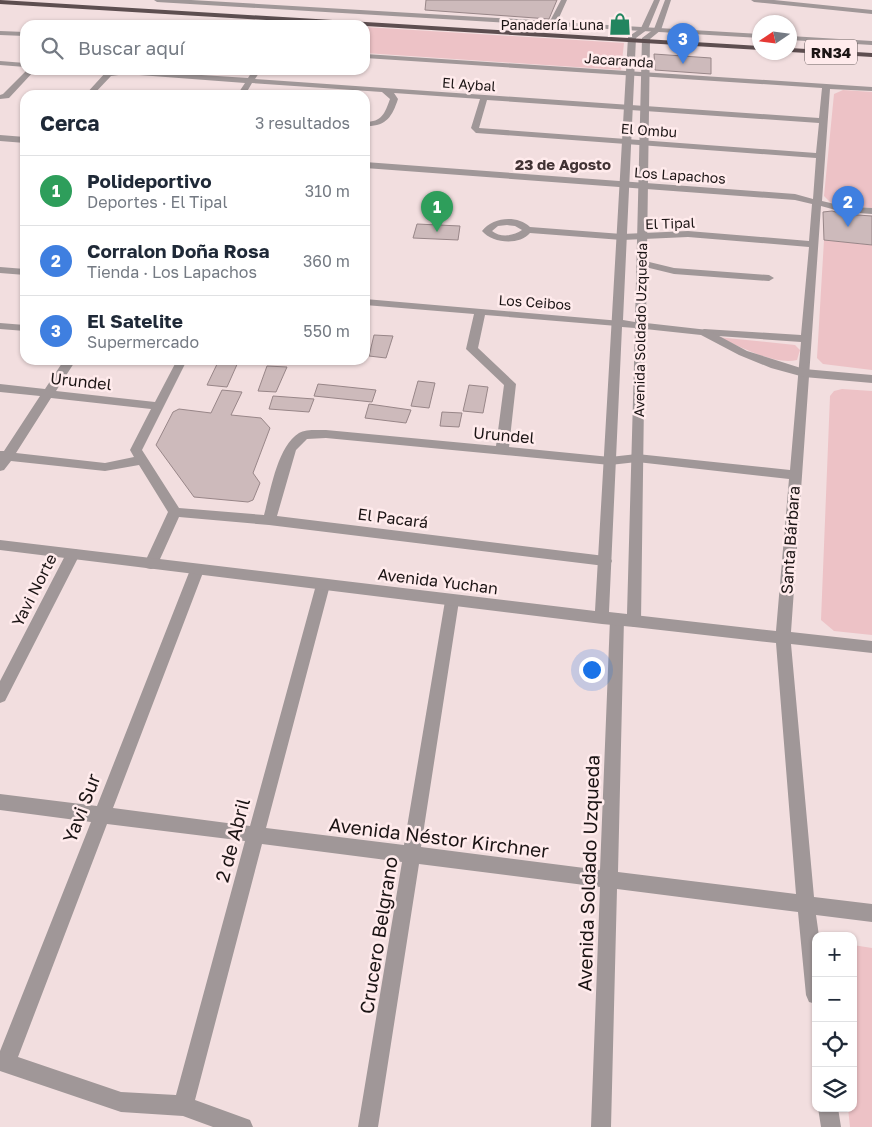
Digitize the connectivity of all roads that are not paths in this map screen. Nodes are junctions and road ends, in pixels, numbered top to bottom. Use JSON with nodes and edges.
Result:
{"nodes":[{"id":1,"x":29,"y":0,"type":"edge"},
{"id":2,"x":157,"y":0,"type":"edge"},
{"id":3,"x":564,"y":0,"type":"edge"},
{"id":4,"x":657,"y":0,"type":"edge"},
{"id":5,"x":668,"y":0,"type":"edge"},
{"id":6,"x":754,"y":0,"type":"edge"},
{"id":7,"x":198,"y":1,"type":"edge"},
{"id":8,"x":0,"y":2,"type":"edge"},
{"id":9,"x":807,"y":3,"type":"edge"},
{"id":10,"x":872,"y":12,"type":"edge"},
{"id":11,"x":260,"y":20,"type":"edge"},
{"id":12,"x":346,"y":20,"type":"edge"},
{"id":13,"x":370,"y":21,"type":"edge"},
{"id":14,"x":553,"y":22,"type":"junction"},
{"id":15,"x":370,"y":26,"type":"edge"},
{"id":16,"x":656,"y":30,"type":"junction"},
{"id":17,"x":0,"y":33,"type":"edge"},
{"id":18,"x":20,"y":34,"type":"edge"},
{"id":19,"x":645,"y":36,"type":"junction"},
{"id":20,"x":752,"y":36,"type":"edge"},
{"id":21,"x":632,"y":38,"type":"junction"},
{"id":22,"x":797,"y":38,"type":"edge"},
{"id":23,"x":872,"y":43,"type":"edge"},
{"id":24,"x":752,"y":45,"type":"edge"},
{"id":25,"x":797,"y":48,"type":"edge"},
{"id":26,"x":872,"y":53,"type":"edge"},
{"id":27,"x":370,"y":56,"type":"edge"},
{"id":28,"x":0,"y":63,"type":"edge"},
{"id":29,"x":20,"y":65,"type":"edge"},
{"id":30,"x":630,"y":73,"type":"junction"},
{"id":31,"x":645,"y":74,"type":"junction"},
{"id":32,"x":26,"y":75,"type":"edge"},
{"id":33,"x":107,"y":75,"type":"edge"},
{"id":34,"x":159,"y":75,"type":"edge"},
{"id":35,"x":254,"y":75,"type":"edge"},
{"id":36,"x":250,"y":81,"type":"junction"},
{"id":37,"x":826,"y":86,"type":"junction"},
{"id":38,"x":872,"y":89,"type":"edge"},
{"id":39,"x":94,"y":90,"type":"edge"},
{"id":40,"x":244,"y":90,"type":"edge"},
{"id":41,"x":383,"y":90,"type":"junction"},
{"id":42,"x":0,"y":97,"type":"edge"},
{"id":43,"x":484,"y":98,"type":"junction"},
{"id":44,"x":628,"y":108,"type":"junction"},
{"id":45,"x":644,"y":108,"type":"junction"},
{"id":46,"x":823,"y":121,"type":"junction"},
{"id":47,"x":370,"y":124,"type":"edge"},
{"id":48,"x":0,"y":138,"type":"edge"},
{"id":49,"x":20,"y":140,"type":"edge"},
{"id":50,"x":626,"y":142,"type":"junction"},
{"id":51,"x":644,"y":144,"type":"junction"},
{"id":52,"x":820,"y":156,"type":"junction"},
{"id":53,"x":370,"y":165,"type":"edge"},
{"id":54,"x":624,"y":185,"type":"junction"},
{"id":55,"x":642,"y":186,"type":"junction"},
{"id":56,"x":815,"y":202,"type":"junction"},
{"id":57,"x":872,"y":211,"type":"edge"},
{"id":58,"x":527,"y":230,"type":"dead end"},
{"id":59,"x":622,"y":237,"type":"junction"},
{"id":60,"x":641,"y":238,"type":"junction"},
{"id":61,"x":814,"y":244,"type":"junction"},
{"id":62,"x":641,"y":263,"type":"junction"},
{"id":63,"x":0,"y":270,"type":"edge"},
{"id":64,"x":20,"y":272,"type":"edge"},
{"id":65,"x":769,"y":278,"type":"dead end"},
{"id":66,"x":370,"y":302,"type":"edge"},
{"id":67,"x":480,"y":312,"type":"junction"},
{"id":68,"x":617,"y":323,"type":"junction"},
{"id":69,"x":640,"y":325,"type":"junction"},
{"id":70,"x":0,"y":326,"type":"edge"},
{"id":71,"x":20,"y":328,"type":"edge"},
{"id":72,"x":704,"y":332,"type":"junction"},
{"id":73,"x":806,"y":339,"type":"junction"},
{"id":74,"x":67,"y":365,"type":"edge"},
{"id":75,"x":180,"y":365,"type":"edge"},
{"id":76,"x":804,"y":373,"type":"junction"},
{"id":77,"x":872,"y":380,"type":"edge"},
{"id":78,"x":0,"y":388,"type":"edge"},
{"id":79,"x":48,"y":393,"type":"junction"},
{"id":80,"x":159,"y":406,"type":"junction"},
{"id":81,"x":502,"y":451,"type":"junction"},
{"id":82,"x":4,"y":455,"type":"edge"},
{"id":83,"x":637,"y":458,"type":"junction"},
{"id":84,"x":142,"y":460,"type":"junction"},
{"id":85,"x":610,"y":461,"type":"junction"},
{"id":86,"x":0,"y":468,"type":"edge"},
{"id":87,"x":795,"y":474,"type":"junction"},
{"id":88,"x":175,"y":512,"type":"junction"},
{"id":89,"x":269,"y":520,"type":"junction"},
{"id":90,"x":0,"y":545,"type":"edge"},
{"id":91,"x":73,"y":554,"type":"junction"},
{"id":92,"x":605,"y":561,"type":"junction"},
{"id":93,"x":151,"y":564,"type":"junction"},
{"id":94,"x":197,"y":570,"type":"junction"},
{"id":95,"x":323,"y":585,"type":"junction"},
{"id":96,"x":452,"y":601,"type":"junction"},
{"id":97,"x":618,"y":620,"type":"junction"},
{"id":98,"x":783,"y":637,"type":"junction"},
{"id":99,"x":872,"y":647,"type":"edge"},
{"id":100,"x":0,"y":696,"type":"edge"},
{"id":101,"x":0,"y":802,"type":"edge"},
{"id":102,"x":102,"y":815,"type":"junction"},
{"id":103,"x":255,"y":835,"type":"junction"},
{"id":104,"x":412,"y":855,"type":"junction"},
{"id":105,"x":608,"y":880,"type":"junction"},
{"id":106,"x":806,"y":905,"type":"junction"},
{"id":107,"x":872,"y":913,"type":"edge"},
{"id":108,"x":814,"y":977,"type":"edge"},
{"id":109,"x":3,"y":1062,"type":"edge"},
{"id":110,"x":183,"y":1106,"type":"junction"},
{"id":111,"x":829,"y":1112,"type":"edge"},
{"id":112,"x":243,"y":1127,"type":"edge"},
{"id":113,"x":368,"y":1127,"type":"edge"},
{"id":114,"x":601,"y":1127,"type":"edge"},
{"id":115,"x":831,"y":1127,"type":"edge"}],
"edges":[{"from":1,"to":12,"type":"highway"},
{"from":2,"to":7,"type":"street"},
{"from":3,"to":14,"type":"street"},
{"from":4,"to":19,"type":"street"},
{"from":5,"to":16,"type":"street"},
{"from":6,"to":9,"type":"street"},
{"from":7,"to":14,"type":"street"},
{"from":8,"to":11,"type":"highway"},
{"from":9,"to":10,"type":"street"},
{"from":13,"to":21,"type":"highway"},
{"from":14,"to":19,"type":"street"},
{"from":15,"to":21,"type":"highway"},
{"from":16,"to":19,"type":"street"},
{"from":16,"to":20,"type":"street"},
{"from":17,"to":18,"type":"street"},
{"from":19,"to":21,"type":"highway"},
{"from":19,"to":21,"type":"street"},
{"from":19,"to":24,"type":"highway"},
{"from":19,"to":31,"type":"street","name":"Avenida Soldado Uzqueda"},
{"from":21,"to":30,"type":"street","name":"Avenida Soldado Uzqueda"},
{"from":22,"to":23,"type":"street"},
{"from":25,"to":26,"type":"highway","number":"RN34"},
{"from":27,"to":30,"type":"street","name":"Jacaranda"},
{"from":28,"to":29,"type":"street"},
{"from":30,"to":31,"type":"street","name":"Jacaranda"},
{"from":30,"to":44,"type":"street","name":"Avenida Soldado Uzqueda"},
{"from":31,"to":37,"type":"street","name":"Jacaranda"},
{"from":31,"to":45,"type":"street","name":"Avenida Soldado Uzqueda"},
{"from":32,"to":42,"type":"street"},
{"from":33,"to":39,"type":"street","name":"El Aybal"},
{"from":34,"to":36,"type":"street","name":"El Aybal"},
{"from":35,"to":36,"type":"street"},
{"from":36,"to":40,"type":"street"},
{"from":36,"to":41,"type":"street","name":"El Aybal"},
{"from":37,"to":38,"type":"street","name":"Jacaranda"},
{"from":37,"to":46,"type":"street","name":"Santa Bárbara"},
{"from":41,"to":43,"type":"street","name":"El Aybal"},
{"from":41,"to":47,"type":"street"},
{"from":43,"to":44,"type":"street","name":"El Aybal"},
{"from":43,"to":50,"type":"street","name":"El Ombu"},
{"from":44,"to":45,"type":"street","name":"El Aybal"},
{"from":44,"to":50,"type":"street","name":"Avenida Soldado Uzqueda"},
{"from":45,"to":46,"type":"street","name":"El Aybal"},
{"from":45,"to":51,"type":"street","name":"Avenida Soldado Uzqueda"},
{"from":46,"to":52,"type":"street","name":"Santa Bárbara"},
{"from":48,"to":49,"type":"street"},
{"from":50,"to":51,"type":"street","name":"El Ombu"},
{"from":50,"to":54,"type":"street","name":"Avenida Soldado Uzqueda"},
{"from":51,"to":52,"type":"street","name":"El Ombu"},
{"from":51,"to":55,"type":"street","name":"Avenida Soldado Uzqueda"},
{"from":52,"to":56,"type":"street","name":"Santa Bárbara"},
{"from":53,"to":54,"type":"street","name":"Los Lapachos"},
{"from":54,"to":55,"type":"street","name":"Los Lapachos"},
{"from":54,"to":59,"type":"street","name":"Avenida Soldado Uzqueda"},
{"from":55,"to":56,"type":"street","name":"Los Lapachos"},
{"from":55,"to":60,"type":"street","name":"Avenida Soldado Uzqueda"},
{"from":56,"to":57,"type":"street","name":"Los Lapachos"},
{"from":56,"to":61,"type":"street","name":"Santa Bárbara"},
{"from":58,"to":59,"type":"street","name":"El Tipal"},
{"from":59,"to":60,"type":"street","name":"El Tipal"},
{"from":59,"to":68,"type":"street","name":"Avenida Soldado Uzqueda"},
{"from":60,"to":61,"type":"street","name":"El Tipal"},
{"from":60,"to":62,"type":"street","name":"Avenida Soldado Uzqueda"},
{"from":61,"to":73,"type":"street","name":"Santa Bárbara"},
{"from":62,"to":65,"type":"street"},
{"from":62,"to":69,"type":"street","name":"Avenida Soldado Uzqueda"},
{"from":63,"to":64,"type":"street"},
{"from":66,"to":67,"type":"street","name":"Los Ceibos"},
{"from":67,"to":68,"type":"street","name":"Los Ceibos"},
{"from":67,"to":81,"type":"street"},
{"from":68,"to":69,"type":"street","name":"Los Ceibos"},
{"from":68,"to":85,"type":"street","name":"Avenida Soldado Uzqueda"},
{"from":69,"to":72,"type":"street","name":"Los Ceibos"},
{"from":69,"to":83,"type":"street","name":"Avenida Soldado Uzqueda"},
{"from":70,"to":71,"type":"street"},
{"from":72,"to":73,"type":"street","name":"Los Ceibos"},
{"from":72,"to":76,"type":"street","name":"Los Ceibos"},
{"from":73,"to":76,"type":"street","name":"Santa Bárbara"},
{"from":74,"to":79,"type":"street"},
{"from":75,"to":80,"type":"street"},
{"from":76,"to":77,"type":"street","name":"Los Ceibos"},
{"from":76,"to":87,"type":"street","name":"Santa Bárbara"},
{"from":78,"to":79,"type":"street","name":"Urundel"},
{"from":79,"to":80,"type":"street","name":"Urundel"},
{"from":79,"to":82,"type":"street"},
{"from":80,"to":84,"type":"street"},
{"from":81,"to":85,"type":"street","name":"Urundel"},
{"from":81,"to":89,"type":"street","name":"Urundel"},
{"from":82,"to":84,"type":"street"},
{"from":82,"to":86,"type":"street"},
{"from":83,"to":85,"type":"street","name":"Urundel"},
{"from":83,"to":87,"type":"street","name":"Urundel"},
{"from":83,"to":97,"type":"street","name":"Avenida Soldado Uzqueda"},
{"from":84,"to":88,"type":"street"},
{"from":85,"to":92,"type":"street","name":"Avenida Soldado Uzqueda"},
{"from":87,"to":98,"type":"street","name":"Santa Bárbara"},
{"from":88,"to":89,"type":"street","name":"El Pacará"},
{"from":88,"to":93,"type":"street"},
{"from":89,"to":92,"type":"street","name":"El Pacará"},
{"from":90,"to":91,"type":"street","name":"Avenida Yuchan"},
{"from":91,"to":93,"type":"street","name":"Avenida Yuchan"},
{"from":91,"to":100,"type":"street","name":"Yavi Norte"},
{"from":92,"to":97,"type":"street","name":"Avenida Soldado Uzqueda"},
{"from":93,"to":94,"type":"street","name":"Avenida Yuchan"},
{"from":94,"to":95,"type":"street","name":"Avenida Yuchan"},
{"from":94,"to":102,"type":"street","name":"Yavi Sur"},
{"from":95,"to":96,"type":"street","name":"Avenida Yuchan"},
{"from":95,"to":103,"type":"street","name":"2 de Abril"},
{"from":96,"to":97,"type":"street","name":"Avenida Yuchan"},
{"from":96,"to":104,"type":"street","name":"Crucero Belgrano"},
{"from":97,"to":98,"type":"street","name":"Avenida Yuchan"},
{"from":97,"to":105,"type":"street","name":"Avenida Soldado Uzqueda"},
{"from":98,"to":99,"type":"street","name":"Avenida Yuchan"},
{"from":98,"to":106,"type":"street","name":"Santa Bárbara"},
{"from":101,"to":102,"type":"street","name":"Avenida Néstor Kirchner"},
{"from":102,"to":103,"type":"street","name":"Avenida Néstor Kirchner"},
{"from":102,"to":109,"type":"street","name":"Yavi Sur"},
{"from":103,"to":104,"type":"street","name":"Avenida Néstor Kirchner"},
{"from":103,"to":110,"type":"street","name":"2 de Abril"},
{"from":104,"to":105,"type":"street","name":"Avenida Néstor Kirchner"},
{"from":104,"to":113,"type":"street","name":"Crucero Belgrano"},
{"from":105,"to":106,"type":"street","name":"Avenida Néstor Kirchner"},
{"from":105,"to":114,"type":"street","name":"Avenida Soldado Uzqueda"},
{"from":106,"to":107,"type":"street","name":"Avenida Néstor Kirchner"},
{"from":106,"to":108,"type":"street","name":"Santa Bárbara"},
{"from":109,"to":110,"type":"street"},
{"from":110,"to":112,"type":"street"},
{"from":111,"to":115,"type":"street"}]}
